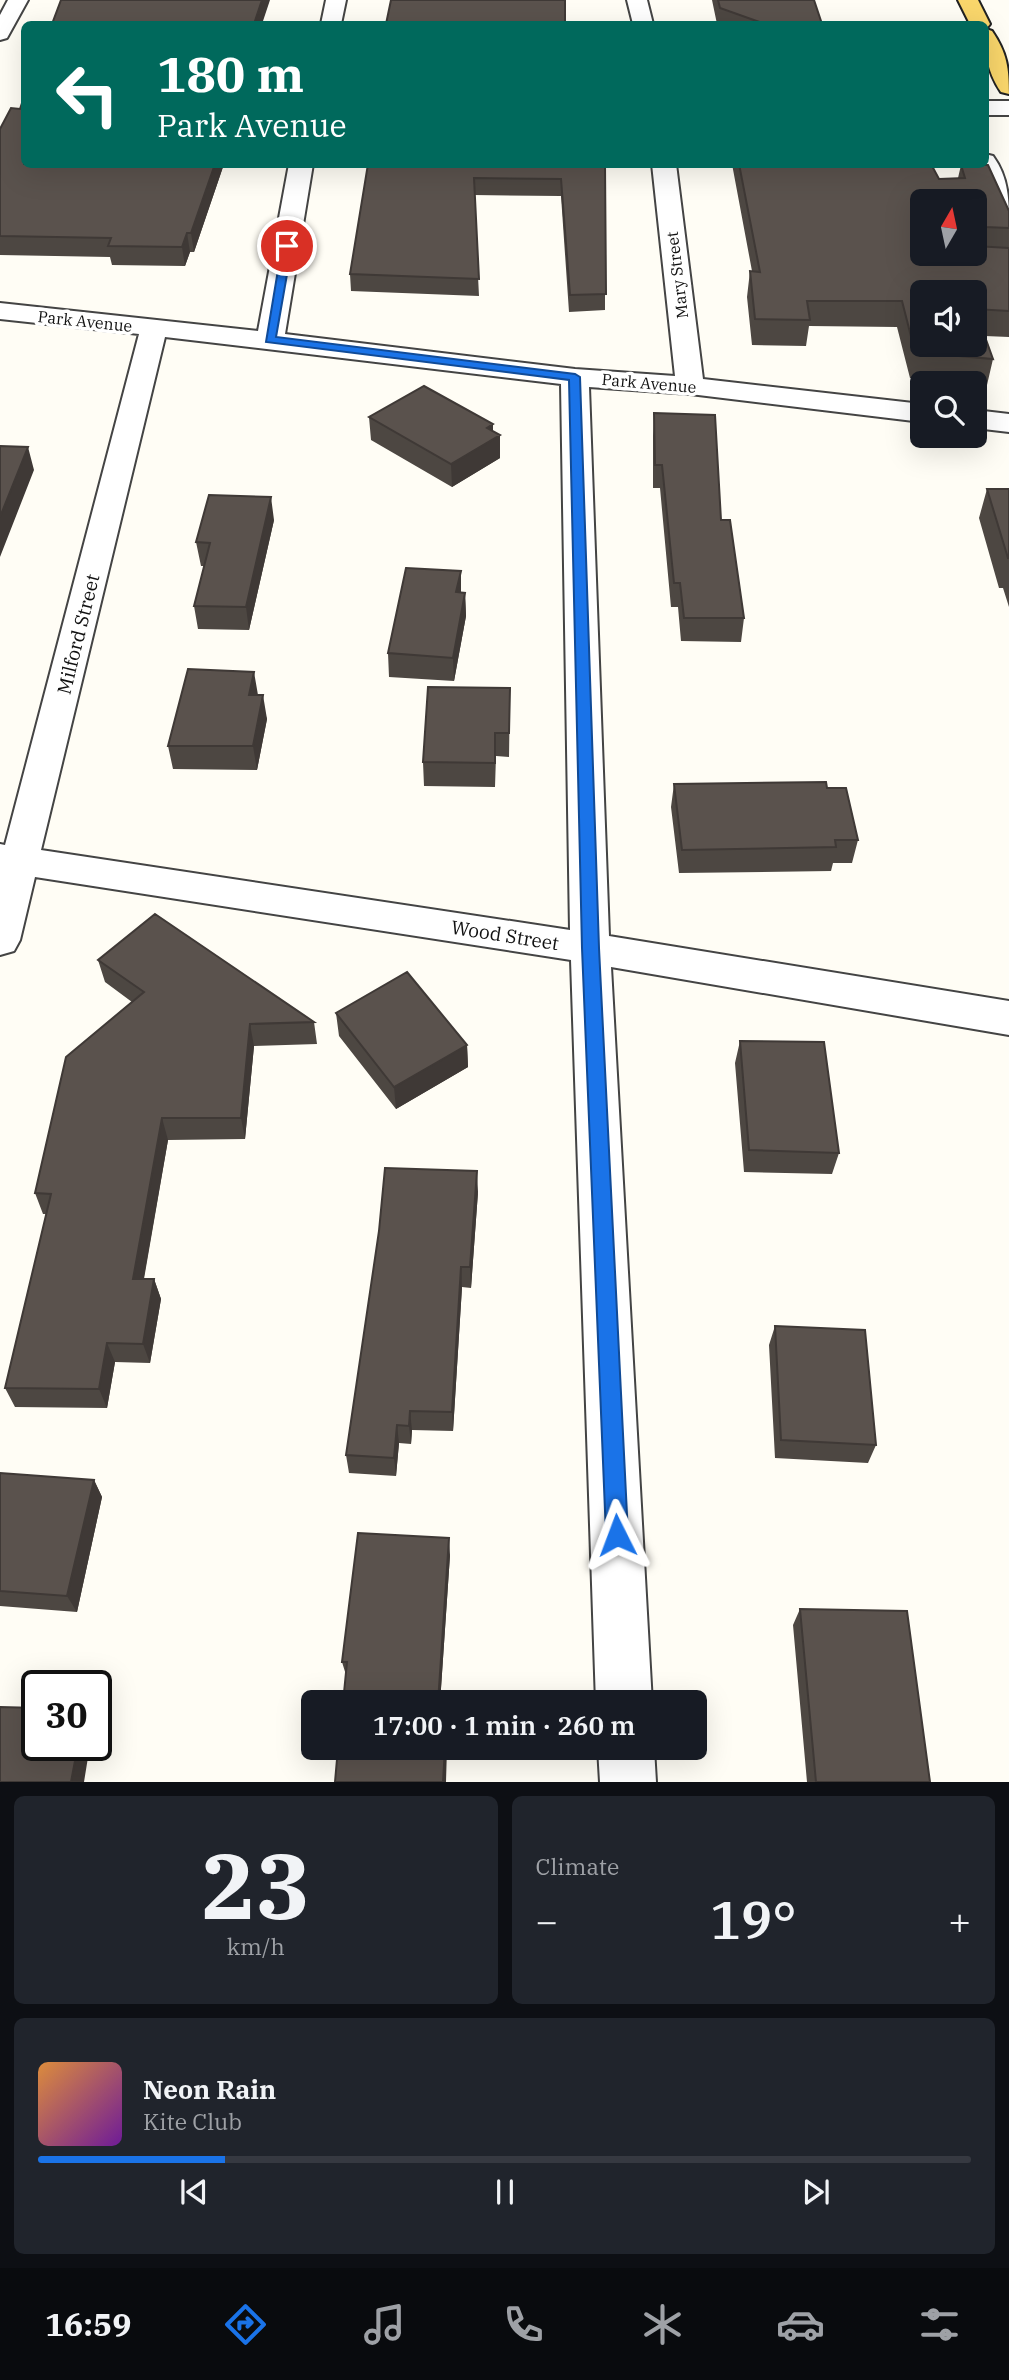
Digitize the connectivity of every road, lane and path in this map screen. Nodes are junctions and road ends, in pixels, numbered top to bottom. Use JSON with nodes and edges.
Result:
{"nodes":[{"id":1,"x":18,"y":0,"type":"edge"},
{"id":2,"x":336,"y":0,"type":"edge"},
{"id":3,"x":637,"y":0,"type":"edge"},
{"id":4,"x":968,"y":0,"type":"edge"},
{"id":5,"x":332,"y":21,"type":"edge"},
{"id":6,"x":642,"y":21,"type":"edge"},
{"id":7,"x":978,"y":21,"type":"edge"},
{"id":8,"x":0,"y":34,"type":"edge"},
{"id":9,"x":989,"y":41,"type":"edge"},
{"id":10,"x":1004,"y":65,"type":"edge"},
{"id":11,"x":1009,"y":87,"type":"edge"},
{"id":12,"x":989,"y":108,"type":"edge"},
{"id":13,"x":1009,"y":108,"type":"edge"},
{"id":14,"x":989,"y":149,"type":"edge"},
{"id":15,"x":300,"y":168,"type":"edge"},
{"id":16,"x":664,"y":168,"type":"edge"},
{"id":17,"x":1009,"y":219,"type":"edge"},
{"id":18,"x":0,"y":311,"type":"edge"},
{"id":19,"x":154,"y":328,"type":"junction"},
{"id":20,"x":270,"y":340,"type":"junction"},
{"id":21,"x":575,"y":377,"type":"junction"},
{"id":22,"x":690,"y":386,"type":"junction"},
{"id":23,"x":910,"y":412,"type":"edge"},
{"id":24,"x":987,"y":420,"type":"edge"},
{"id":25,"x":1009,"y":423,"type":"edge"},
{"id":26,"x":10,"y":860,"type":"edge"},
{"id":27,"x":0,"y":940,"type":"edge"},
{"id":28,"x":590,"y":948,"type":"junction"},
{"id":29,"x":1009,"y":1018,"type":"edge"},
{"id":30,"x":623,"y":1690,"type":"edge"},
{"id":31,"x":627,"y":1760,"type":"edge"},
{"id":32,"x":628,"y":1782,"type":"edge"}],
"edges":[{"from":1,"to":8,"type":"street"},
{"from":2,"to":5,"type":"street"},
{"from":3,"to":6,"type":"street"},
{"from":4,"to":7,"type":"main road"},
{"from":9,"to":10,"type":"main road"},
{"from":10,"to":11,"type":"main road"},
{"from":12,"to":13,"type":"street"},
{"from":14,"to":17,"type":"street"},
{"from":15,"to":20,"type":"street"},
{"from":16,"to":22,"type":"street","name":"Mary Street"},
{"from":18,"to":19,"type":"street","name":"Park Avenue"},
{"from":19,"to":20,"type":"street","name":"Park Avenue"},
{"from":19,"to":26,"type":"street","name":"Milford Street"},
{"from":20,"to":21,"type":"street","name":"Park Avenue"},
{"from":21,"to":22,"type":"street","name":"Park Avenue"},
{"from":21,"to":28,"type":"street"},
{"from":22,"to":23,"type":"street","name":"Park Avenue"},
{"from":24,"to":25,"type":"street"},
{"from":26,"to":27,"type":"street","name":"Milford Street"},
{"from":26,"to":28,"type":"street","name":"Wood Street"},
{"from":28,"to":29,"type":"street","name":"Wood Street"},
{"from":28,"to":30,"type":"street"},
{"from":31,"to":32,"type":"street"}]}
